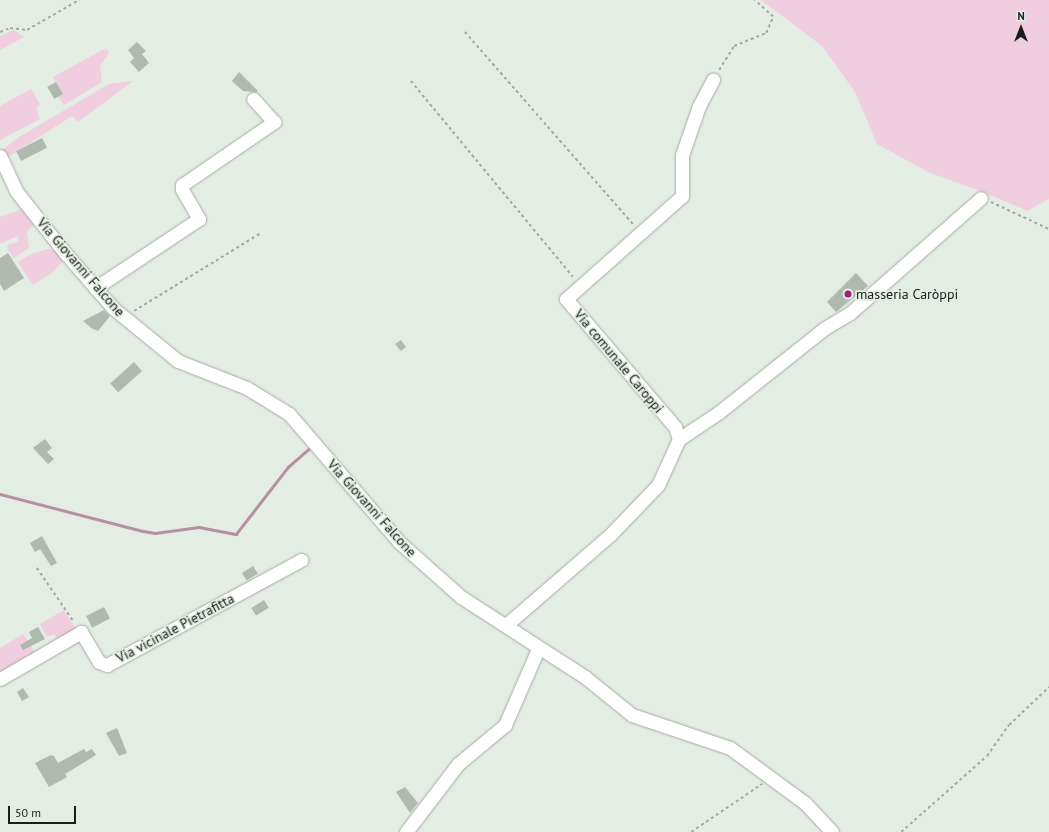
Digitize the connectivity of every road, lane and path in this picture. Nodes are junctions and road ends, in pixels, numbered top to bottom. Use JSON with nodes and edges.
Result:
{"nodes":[{"id":1,"x":79,"y":0,"type":"edge"},
{"id":2,"x":754,"y":0,"type":"edge"},
{"id":3,"x":0,"y":32,"type":"edge"},
{"id":4,"x":465,"y":32,"type":"dead end"},
{"id":5,"x":713,"y":80,"type":"joint"},
{"id":6,"x":411,"y":81,"type":"dead end"},
{"id":7,"x":253,"y":99,"type":"dead end"},
{"id":8,"x":0,"y":156,"type":"edge"},
{"id":9,"x":981,"y":198,"type":"joint"},
{"id":10,"x":1049,"y":229,"type":"edge"},
{"id":11,"x":640,"y":232,"type":"junction"},
{"id":12,"x":261,"y":233,"type":"dead end"},
{"id":13,"x":581,"y":287,"type":"junction"},
{"id":14,"x":95,"y":288,"type":"junction"},
{"id":15,"x":124,"y":317,"type":"junction"},
{"id":16,"x":679,"y":439,"type":"junction"},
{"id":17,"x":301,"y":560,"type":"dead end"},
{"id":18,"x":37,"y":568,"type":"dead end"},
{"id":19,"x":506,"y":625,"type":"junction"},
{"id":20,"x":81,"y":632,"type":"junction"},
{"id":21,"x":538,"y":649,"type":"junction"},
{"id":22,"x":0,"y":679,"type":"edge"},
{"id":23,"x":1049,"y":687,"type":"edge"},
{"id":24,"x":772,"y":777,"type":"junction"},
{"id":25,"x":406,"y":832,"type":"edge"},
{"id":26,"x":691,"y":832,"type":"edge"},
{"id":27,"x":832,"y":832,"type":"edge"},
{"id":28,"x":901,"y":832,"type":"edge"}],
"edges":[{"from":1,"to":3,"type":"path"},
{"from":2,"to":5,"type":"path"},
{"from":4,"to":11,"type":"path"},
{"from":5,"to":11,"type":"street","name":"Via comunale Caroppi"},
{"from":6,"to":13,"type":"path"},
{"from":7,"to":14,"type":"street"},
{"from":8,"to":14,"type":"street","name":"Via Giovanni Falcone"},
{"from":9,"to":10,"type":"path"},
{"from":9,"to":16,"type":"street"},
{"from":11,"to":13,"type":"street","name":"Via comunale Caroppi"},
{"from":12,"to":15,"type":"path"},
{"from":13,"to":16,"type":"street","name":"Via comunale Caroppi"},
{"from":14,"to":15,"type":"street","name":"Via Giovanni Falcone"},
{"from":15,"to":19,"type":"street","name":"Via Giovanni Falcone"},
{"from":16,"to":19,"type":"street"},
{"from":17,"to":20,"type":"street","name":"Via vicinale Pietrafitta"},
{"from":18,"to":20,"type":"path"},
{"from":19,"to":21,"type":"street","name":"Via Giovanni Falcone"},
{"from":20,"to":22,"type":"street"},
{"from":21,"to":24,"type":"street","name":"Via Giovanni Falcone"},
{"from":21,"to":25,"type":"street"},
{"from":23,"to":28,"type":"path"},
{"from":24,"to":26,"type":"path"},
{"from":24,"to":27,"type":"street","name":"Via Giovanni Falcone"}]}
